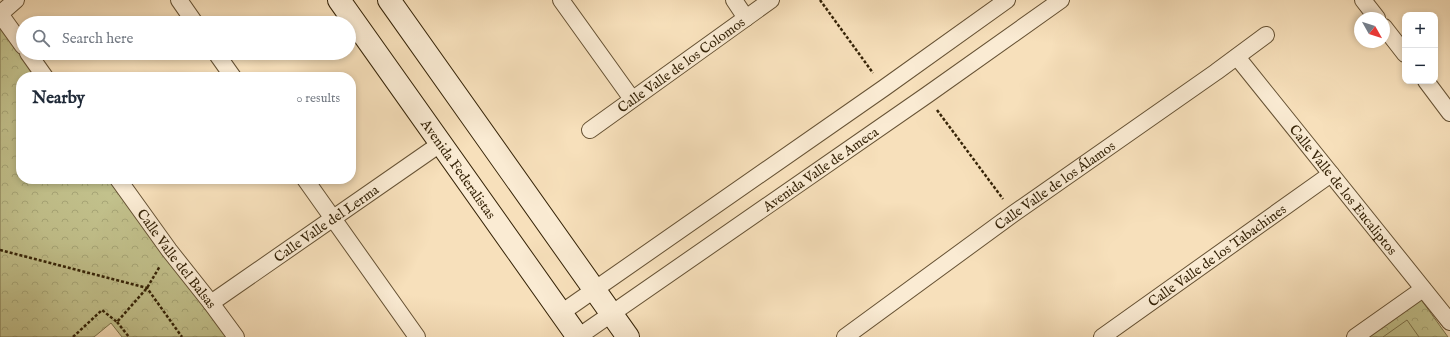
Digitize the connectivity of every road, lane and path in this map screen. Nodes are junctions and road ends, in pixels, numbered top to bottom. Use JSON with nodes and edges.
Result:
{"nodes":[{"id":1,"x":16,"y":0,"type":"edge"},
{"id":2,"x":179,"y":0,"type":"edge"},
{"id":3,"x":339,"y":0,"type":"edge"},
{"id":4,"x":390,"y":0,"type":"edge"},
{"id":5,"x":561,"y":0,"type":"edge"},
{"id":6,"x":734,"y":0,"type":"edge"},
{"id":7,"x":771,"y":0,"type":"edge"},
{"id":8,"x":820,"y":0,"type":"edge"},
{"id":9,"x":1007,"y":0,"type":"edge"},
{"id":10,"x":1061,"y":0,"type":"edge"},
{"id":11,"x":1363,"y":0,"type":"edge"},
{"id":12,"x":1372,"y":12,"type":"edge"},
{"id":13,"x":0,"y":14,"type":"edge"},
{"id":14,"x":190,"y":16,"type":"edge"},
{"id":15,"x":350,"y":16,"type":"edge"},
{"id":16,"x":746,"y":18,"type":"junction"},
{"id":17,"x":356,"y":24,"type":"edge"},
{"id":18,"x":1266,"y":35,"type":"dead end"},
{"id":19,"x":1390,"y":35,"type":"edge"},
{"id":20,"x":16,"y":36,"type":"edge"},
{"id":21,"x":1402,"y":50,"type":"edge"},
{"id":22,"x":1237,"y":57,"type":"junction"},
{"id":23,"x":33,"y":60,"type":"edge"},
{"id":24,"x":221,"y":60,"type":"edge"},
{"id":25,"x":41,"y":72,"type":"edge"},
{"id":26,"x":229,"y":72,"type":"edge"},
{"id":27,"x":1428,"y":84,"type":"edge"},
{"id":28,"x":884,"y":88,"type":"junction"},
{"id":29,"x":927,"y":95,"type":"junction"},
{"id":30,"x":632,"y":99,"type":"junction"},
{"id":31,"x":1450,"y":113,"type":"edge"},
{"id":32,"x":590,"y":130,"type":"dead end"},
{"id":33,"x":440,"y":144,"type":"junction"},
{"id":34,"x":1331,"y":174,"type":"junction"},
{"id":35,"x":122,"y":184,"type":"edge"},
{"id":36,"x":309,"y":184,"type":"edge"},
{"id":37,"x":1013,"y":214,"type":"junction"},
{"id":38,"x":333,"y":218,"type":"junction"},
{"id":39,"x":0,"y":250,"type":"edge"},
{"id":40,"x":169,"y":250,"type":"junction"},
{"id":41,"x":146,"y":288,"type":"junction"},
{"id":42,"x":1423,"y":289,"type":"junction"},
{"id":43,"x":594,"y":290,"type":"junction"},
{"id":44,"x":211,"y":303,"type":"junction"},
{"id":45,"x":562,"y":313,"type":"junction"},
{"id":46,"x":611,"y":313,"type":"junction"},
{"id":47,"x":117,"y":322,"type":"junction"},
{"id":48,"x":1450,"y":322,"type":"edge"},
{"id":49,"x":73,"y":337,"type":"edge"},
{"id":50,"x":129,"y":337,"type":"edge"},
{"id":51,"x":182,"y":337,"type":"edge"},
{"id":52,"x":236,"y":337,"type":"edge"},
{"id":53,"x":417,"y":337,"type":"edge"},
{"id":54,"x":578,"y":337,"type":"edge"},
{"id":55,"x":628,"y":337,"type":"edge"},
{"id":56,"x":845,"y":337,"type":"edge"},
{"id":57,"x":1102,"y":337,"type":"edge"},
{"id":58,"x":1354,"y":337,"type":"edge"}],
"edges":[{"from":1,"to":13,"type":"street"},
{"from":2,"to":14,"type":"street"},
{"from":3,"to":15,"type":"street","name":"Avenida Federalistas"},
{"from":4,"to":43,"type":"street"},
{"from":5,"to":30,"type":"street"},
{"from":6,"to":16,"type":"street"},
{"from":7,"to":16,"type":"street","name":"Calle Valle de los Colomos"},
{"from":8,"to":28,"type":"path"},
{"from":9,"to":28,"type":"street"},
{"from":10,"to":29,"type":"street","name":"Avenida Valle de Ameca"},
{"from":11,"to":12,"type":"street"},
{"from":13,"to":20,"type":"street"},
{"from":16,"to":30,"type":"street","name":"Calle Valle de los Colomos"},
{"from":17,"to":33,"type":"street","name":"Avenida Federalistas"},
{"from":18,"to":22,"type":"street","name":"Calle Valle de los Álamos"},
{"from":19,"to":21,"type":"street"},
{"from":22,"to":34,"type":"street","name":"Calle Valle de los Eucaliptos"},
{"from":22,"to":37,"type":"street","name":"Calle Valle de los Álamos"},
{"from":23,"to":25,"type":"street"},
{"from":24,"to":26,"type":"street"},
{"from":27,"to":31,"type":"street"},
{"from":28,"to":43,"type":"street"},
{"from":29,"to":37,"type":"path"},
{"from":29,"to":46,"type":"street","name":"Avenida Valle de Ameca"},
{"from":30,"to":32,"type":"street","name":"Calle Valle de los Colomos"},
{"from":33,"to":38,"type":"street","name":"Calle Valle del Lerma"},
{"from":33,"to":45,"type":"street","name":"Avenida Federalistas"},
{"from":34,"to":42,"type":"street","name":"Calle Valle de los Eucaliptos"},
{"from":34,"to":57,"type":"street","name":"Calle Valle de los Tabachines"},
{"from":35,"to":40,"type":"street","name":"Calle Valle del Balsas"},
{"from":36,"to":38,"type":"street"},
{"from":37,"to":56,"type":"street","name":"Calle Valle de los Álamos"},
{"from":38,"to":44,"type":"street","name":"Calle Valle del Lerma"},
{"from":38,"to":53,"type":"street"},
{"from":39,"to":41,"type":"path"},
{"from":40,"to":41,"type":"path"},
{"from":40,"to":44,"type":"street","name":"Calle Valle del Balsas"},
{"from":41,"to":47,"type":"path"},
{"from":41,"to":51,"type":"path"},
{"from":42,"to":48,"type":"street","name":"Calle Valle de los Eucaliptos"},
{"from":42,"to":58,"type":"street"},
{"from":43,"to":45,"type":"street"},
{"from":43,"to":46,"type":"street"},
{"from":44,"to":52,"type":"street","name":"Calle Valle del Balsas"},
{"from":45,"to":54,"type":"street","name":"Avenida Federalistas"},
{"from":46,"to":54,"type":"street","name":"Avenida Valle de Ameca"},
{"from":46,"to":55,"type":"street"},
{"from":47,"to":49,"type":"path"},
{"from":47,"to":50,"type":"path"}]}
